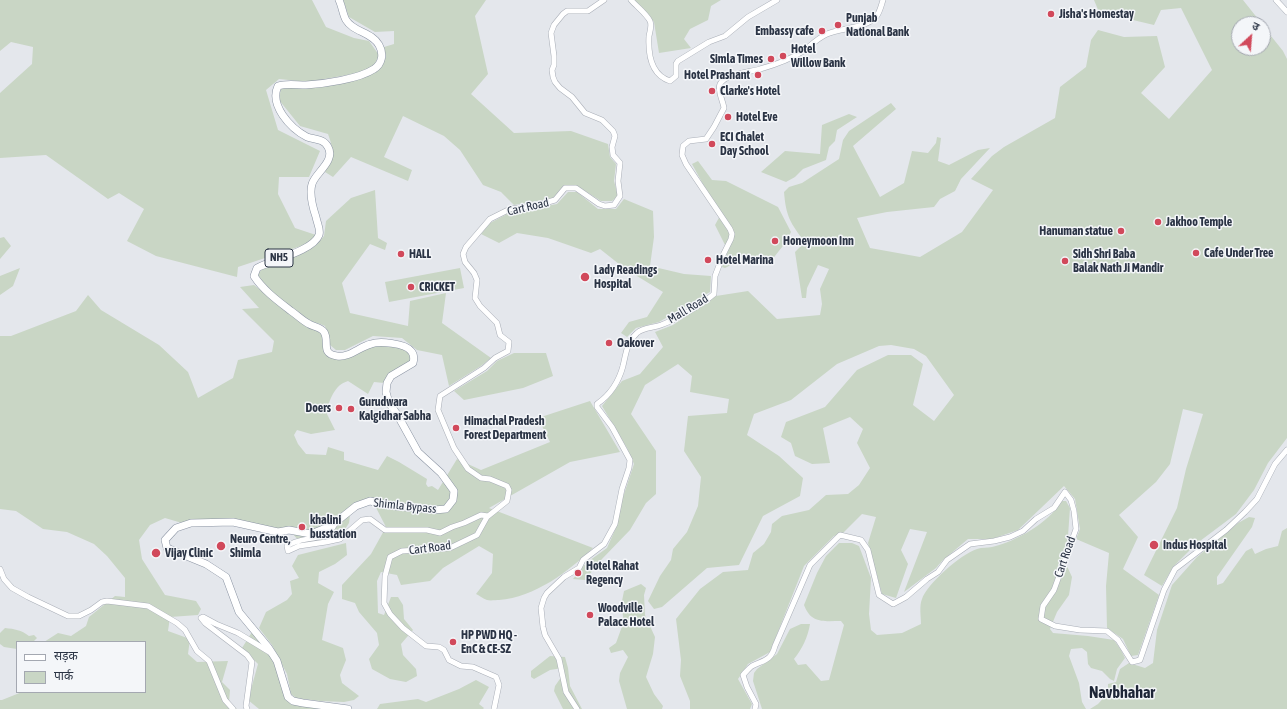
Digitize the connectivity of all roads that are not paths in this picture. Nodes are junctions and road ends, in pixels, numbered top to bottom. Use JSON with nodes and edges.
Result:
{"nodes":[{"id":1,"x":339,"y":0,"type":"edge"},
{"id":2,"x":604,"y":0,"type":"edge"},
{"id":3,"x":631,"y":0,"type":"edge"},
{"id":4,"x":777,"y":0,"type":"edge"},
{"id":5,"x":883,"y":0,"type":"edge"},
{"id":6,"x":1276,"y":0,"type":"edge"},
{"id":7,"x":1287,"y":12,"type":"edge"},
{"id":8,"x":1287,"y":450,"type":"edge"},
{"id":9,"x":488,"y":516,"type":"junction"},
{"id":10,"x":335,"y":523,"type":"junction"},
{"id":11,"x":0,"y":569,"type":"edge"},
{"id":12,"x":272,"y":653,"type":"junction"},
{"id":13,"x":233,"y":709,"type":"edge"},
{"id":14,"x":247,"y":709,"type":"edge"},
{"id":15,"x":348,"y":709,"type":"edge"},
{"id":16,"x":494,"y":709,"type":"edge"},
{"id":17,"x":577,"y":709,"type":"edge"},
{"id":18,"x":755,"y":709,"type":"edge"}],
"edges":[{"from":1,"to":10,"type":"highway","name":"Shimla Bypass","number":"NH5"},
{"from":2,"to":9,"type":"main road","name":"Cart Road"},
{"from":3,"to":4,"type":"main road"},
{"from":5,"to":17,"type":"main road","name":"Mall Road"},
{"from":6,"to":7,"type":"main road"},
{"from":8,"to":18,"type":"main road","name":"Cart Road"},
{"from":9,"to":10,"type":"main road","name":"Cart Road"},
{"from":9,"to":16,"type":"main road","name":"Cart Road"},
{"from":10,"to":12,"type":"highway","name":"Shimla Bypass","number":"NH5"},
{"from":11,"to":13,"type":"main road"},
{"from":12,"to":14,"type":"main road"},
{"from":12,"to":15,"type":"highway","name":"Shimla Bypass","number":"NH5"}]}
